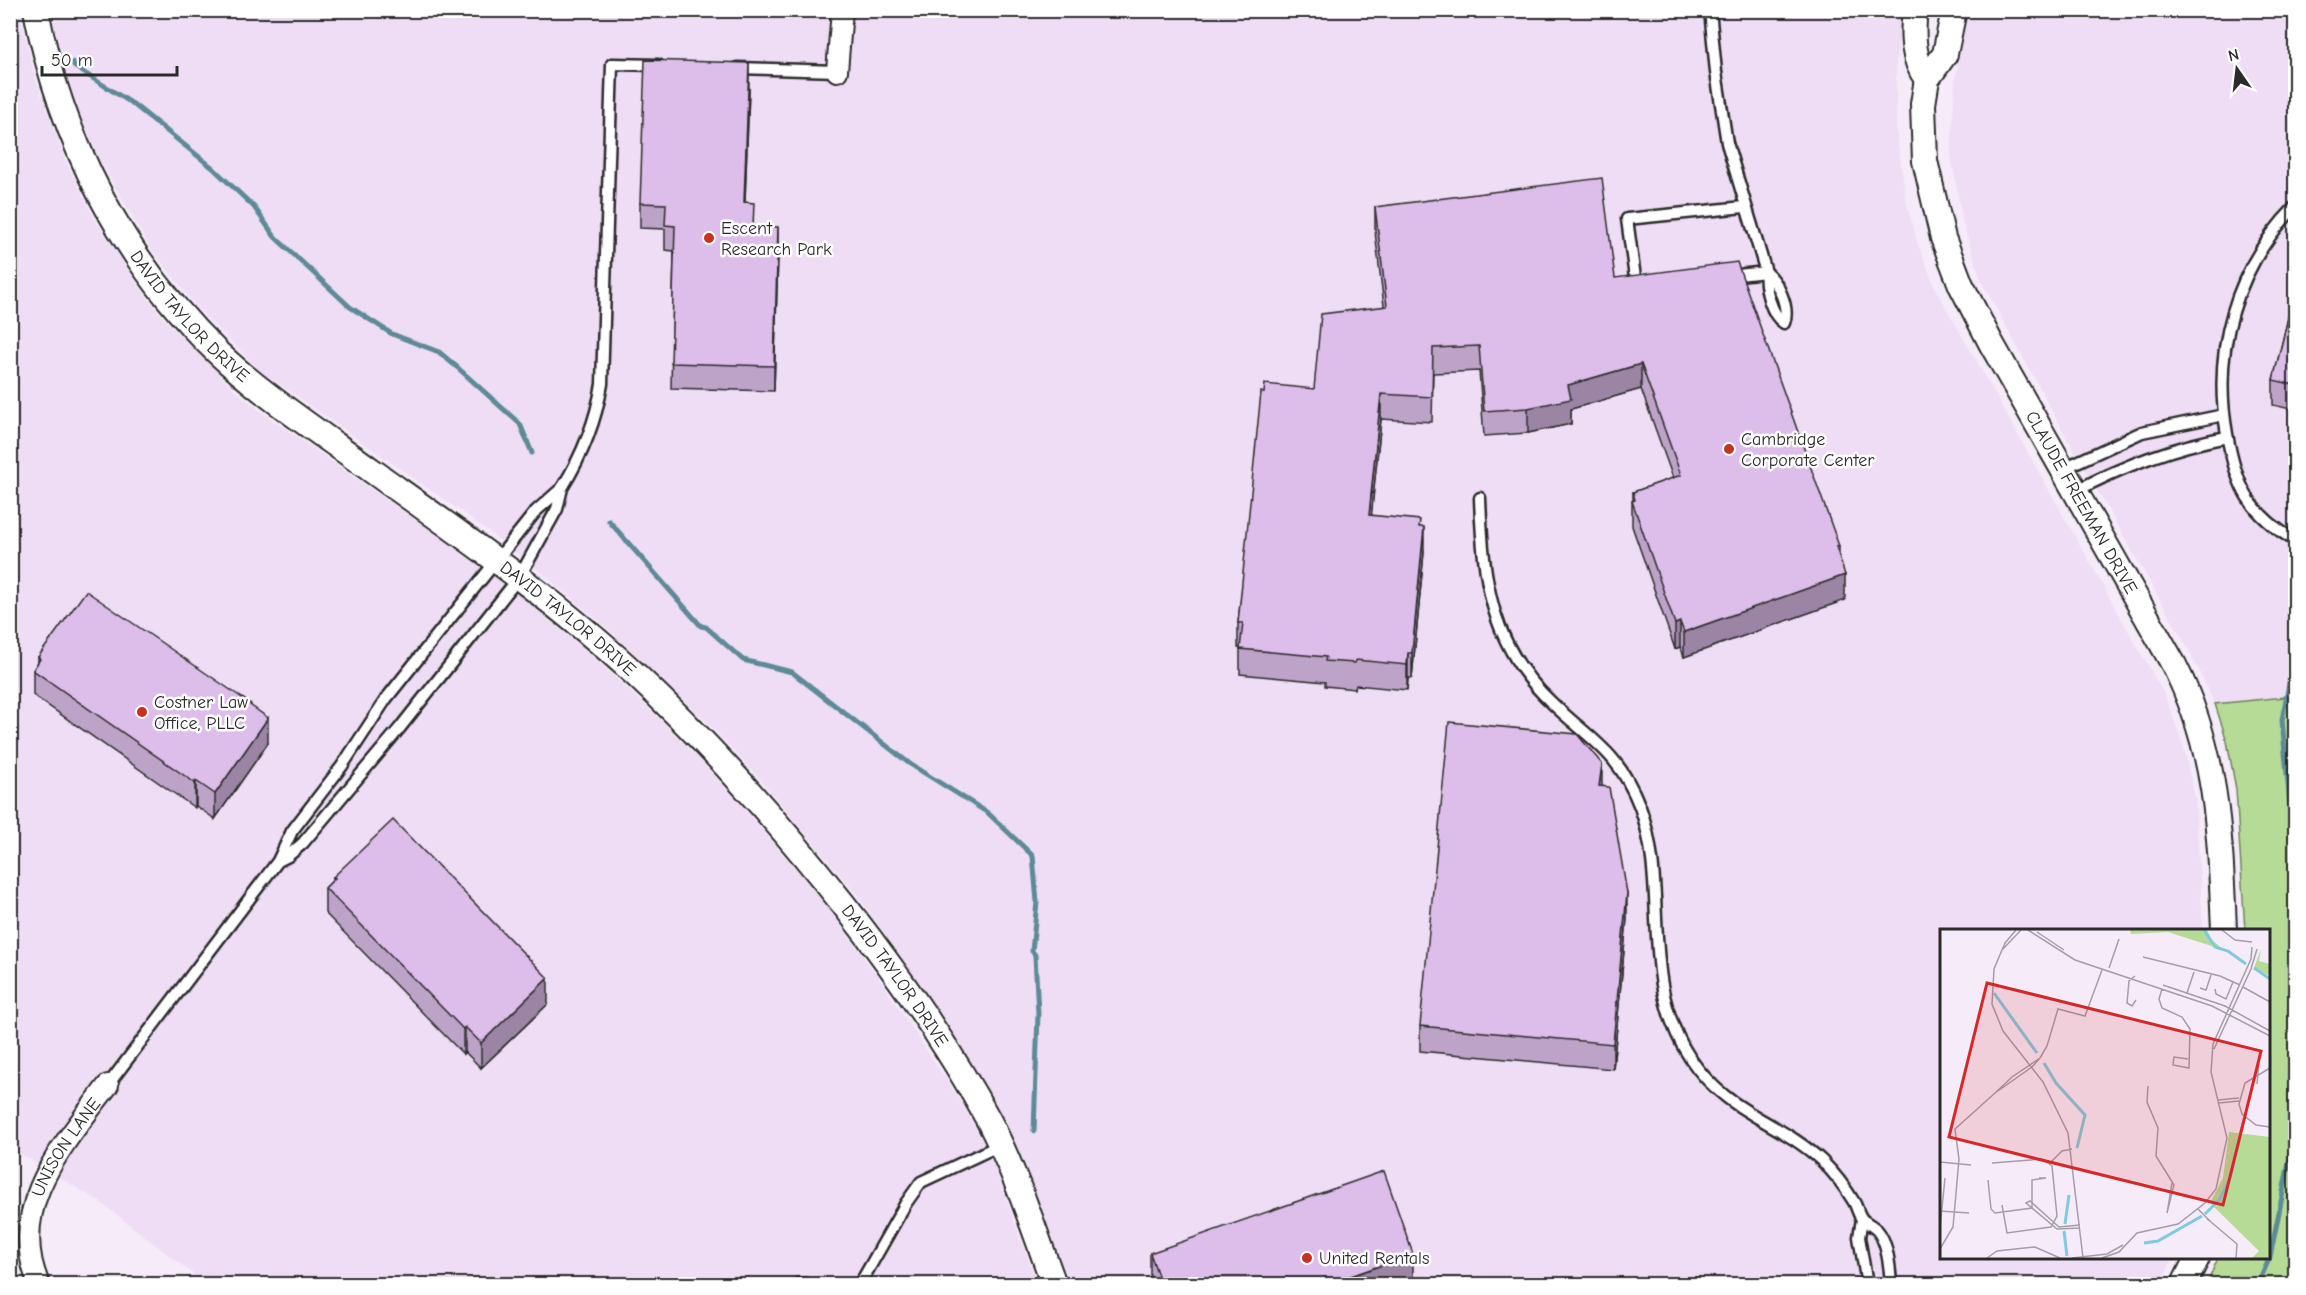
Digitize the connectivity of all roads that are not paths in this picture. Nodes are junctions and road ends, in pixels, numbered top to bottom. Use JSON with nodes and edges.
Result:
{"nodes":[{"id":1,"x":36,"y":10,"type":"edge"},
{"id":2,"x":842,"y":10,"type":"edge"},
{"id":3,"x":1710,"y":10,"type":"edge"},
{"id":4,"x":1915,"y":10,"type":"edge"},
{"id":5,"x":1954,"y":10,"type":"edge"},
{"id":6,"x":669,"y":66,"type":"edge"},
{"id":7,"x":727,"y":68,"type":"edge"},
{"id":8,"x":837,"y":71,"type":"joint"},
{"id":9,"x":1927,"y":79,"type":"junction"},
{"id":10,"x":2295,"y":206,"type":"edge"},
{"id":11,"x":1744,"y":207,"type":"junction"},
{"id":12,"x":1722,"y":276,"type":"edge"},
{"id":13,"x":1645,"y":285,"type":"edge"},
{"id":14,"x":2224,"y":415,"type":"junction"},
{"id":15,"x":2227,"y":437,"type":"junction"},
{"id":16,"x":2062,"y":469,"type":"junction"},
{"id":17,"x":562,"y":488,"type":"junction"},
{"id":18,"x":2074,"y":492,"type":"junction"},
{"id":19,"x":1480,"y":498,"type":"dead end"},
{"id":20,"x":2295,"y":542,"type":"edge"},
{"id":21,"x":497,"y":560,"type":"junction"},
{"id":22,"x":520,"y":576,"type":"junction"},
{"id":23,"x":278,"y":861,"type":"junction"},
{"id":24,"x":2224,"y":929,"type":"edge"},
{"id":25,"x":108,"y":1085,"type":"joint"},
{"id":26,"x":1000,"y":1145,"type":"junction"},
{"id":27,"x":1862,"y":1219,"type":"junction"},
{"id":28,"x":2196,"y":1259,"type":"edge"},
{"id":29,"x":39,"y":1284,"type":"edge"},
{"id":30,"x":798,"y":1284,"type":"edge"},
{"id":31,"x":806,"y":1284,"type":"edge"},
{"id":32,"x":860,"y":1284,"type":"edge"},
{"id":33,"x":1053,"y":1284,"type":"edge"},
{"id":34,"x":1867,"y":1284,"type":"edge"},
{"id":35,"x":1891,"y":1284,"type":"edge"},
{"id":36,"x":2184,"y":1284,"type":"edge"}],
"edges":[{"from":1,"to":21,"type":"street","name":"DAVID TAYLOR DRIVE"},
{"from":2,"to":8,"type":"street"},
{"from":3,"to":11,"type":"lane"},
{"from":4,"to":9,"type":"street","name":"CLAUDE FREEMAN DRIVE"},
{"from":5,"to":9,"type":"street","name":"CLAUDE FREEMAN DRIVE"},
{"from":6,"to":17,"type":"lane"},
{"from":7,"to":8,"type":"lane"},
{"from":9,"to":16,"type":"street","name":"CLAUDE FREEMAN DRIVE"},
{"from":10,"to":14,"type":"lane"},
{"from":11,"to":12,"type":"lane"},
{"from":11,"to":13,"type":"lane"},
{"from":14,"to":15,"type":"lane"},
{"from":14,"to":16,"type":"lane"},
{"from":15,"to":18,"type":"lane"},
{"from":15,"to":20,"type":"lane"},
{"from":16,"to":18,"type":"street","name":"CLAUDE FREEMAN DRIVE"},
{"from":17,"to":21,"type":"lane"},
{"from":17,"to":22,"type":"lane"},
{"from":18,"to":24,"type":"street","name":"CLAUDE FREEMAN DRIVE"},
{"from":19,"to":27,"type":"lane"},
{"from":21,"to":22,"type":"street","name":"DAVID TAYLOR DRIVE"},
{"from":21,"to":23,"type":"lane"},
{"from":22,"to":23,"type":"lane"},
{"from":22,"to":26,"type":"street","name":"DAVID TAYLOR DRIVE"},
{"from":23,"to":25,"type":"lane"},
{"from":25,"to":29,"type":"street","name":"UNISON LANE"},
{"from":26,"to":32,"type":"lane"},
{"from":26,"to":33,"type":"street","name":"DAVID TAYLOR DRIVE"},
{"from":27,"to":34,"type":"lane"},
{"from":27,"to":35,"type":"lane"},
{"from":28,"to":36,"type":"street"},
{"from":30,"to":31,"type":"lane"}]}
